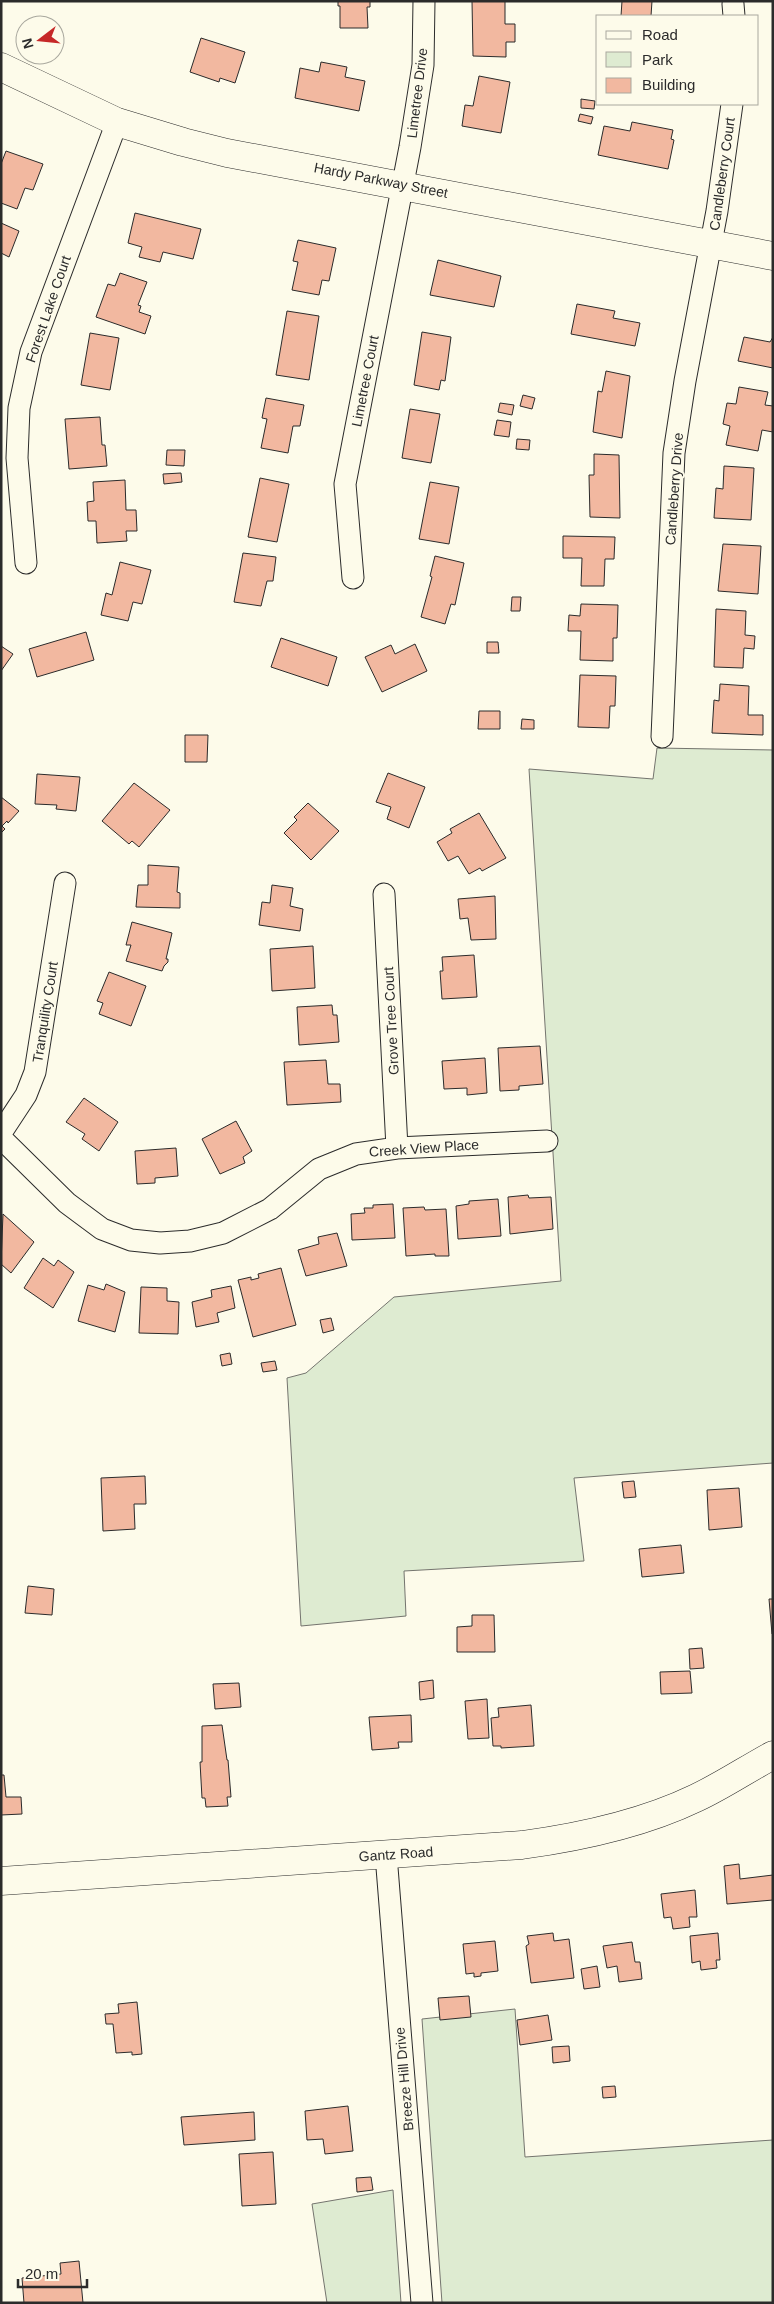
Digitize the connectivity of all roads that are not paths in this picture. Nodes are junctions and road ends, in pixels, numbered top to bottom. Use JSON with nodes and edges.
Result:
{"nodes":[{"id":1,"x":424,"y":1,"type":"edge"},
{"id":2,"x":1,"y":67,"type":"edge"},
{"id":3,"x":732,"y":105,"type":"edge"},
{"id":4,"x":117,"y":122,"type":"junction"},
{"id":5,"x":403,"y":184,"type":"junction"},
{"id":6,"x":711,"y":244,"type":"junction"},
{"id":7,"x":773,"y":256,"type":"edge"},
{"id":8,"x":26,"y":563,"type":"dead end"},
{"id":9,"x":353,"y":578,"type":"dead end"},
{"id":10,"x":662,"y":737,"type":"dead end"},
{"id":11,"x":65,"y":883,"type":"dead end"},
{"id":12,"x":384,"y":894,"type":"dead end"},
{"id":13,"x":1,"y":1133,"type":"edge"},
{"id":14,"x":1,"y":1138,"type":"edge"},
{"id":15,"x":547,"y":1141,"type":"dead end"},
{"id":16,"x":397,"y":1148,"type":"junction"},
{"id":17,"x":773,"y":1755,"type":"edge"},
{"id":18,"x":386,"y":1855,"type":"junction"},
{"id":19,"x":1,"y":1881,"type":"edge"},
{"id":20,"x":422,"y":2303,"type":"edge"}],
"edges":[{"from":1,"to":5,"type":"street","name":"Limetree Drive"},
{"from":2,"to":4,"type":"main road","name":"Hardy Parkway Street"},
{"from":3,"to":6,"type":"street","name":"Candleberry Court"},
{"from":4,"to":5,"type":"main road","name":"Hardy Parkway Street"},
{"from":4,"to":8,"type":"street","name":"Forest Lake Court"},
{"from":5,"to":6,"type":"main road","name":"Hardy Parkway Street"},
{"from":5,"to":9,"type":"street","name":"Limetree Court"},
{"from":6,"to":7,"type":"main road","name":"Hardy Parkway Street"},
{"from":6,"to":10,"type":"street","name":"Candleberry Drive"},
{"from":11,"to":13,"type":"street","name":"Tranquility Court"},
{"from":12,"to":16,"type":"street","name":"Grove Tree Court"},
{"from":14,"to":16,"type":"street","name":"Creek View Place"},
{"from":15,"to":16,"type":"street","name":"Creek View Place"},
{"from":17,"to":18,"type":"main road","name":"Gantz Road"},
{"from":18,"to":19,"type":"main road","name":"Gantz Road"},
{"from":18,"to":20,"type":"street","name":"Breeze Hill Drive"}]}
